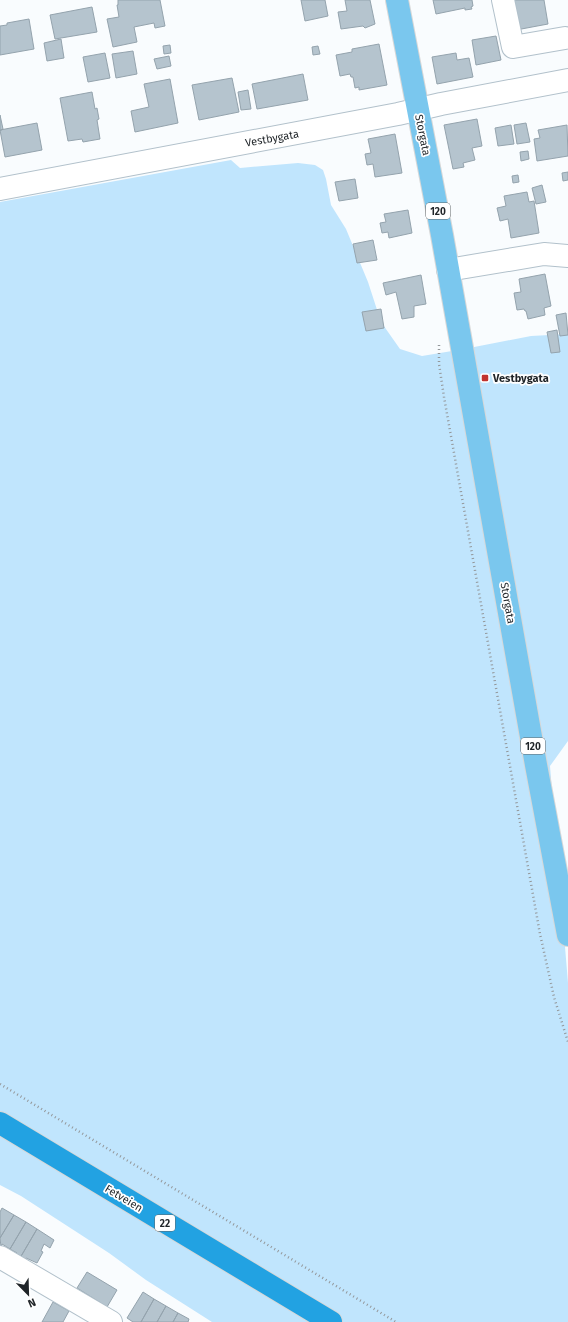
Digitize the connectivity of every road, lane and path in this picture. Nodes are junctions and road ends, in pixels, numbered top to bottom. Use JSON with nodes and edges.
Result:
{"nodes":[{"id":1,"x":397,"y":0,"type":"edge"},
{"id":2,"x":503,"y":0,"type":"edge"},
{"id":3,"x":565,"y":38,"type":"dead end"},
{"id":4,"x":568,"y":80,"type":"edge"},
{"id":5,"x":418,"y":110,"type":"junction"},
{"id":6,"x":0,"y":189,"type":"edge"},
{"id":7,"x":568,"y":256,"type":"edge"},
{"id":8,"x":448,"y":270,"type":"junction"},
{"id":9,"x":438,"y":349,"type":"dead end"},
{"id":10,"x":568,"y":935,"type":"edge"},
{"id":11,"x":568,"y":1042,"type":"edge"},
{"id":12,"x":0,"y":1084,"type":"edge"},
{"id":13,"x":0,"y":1123,"type":"edge"},
{"id":14,"x":0,"y":1257,"type":"edge"},
{"id":15,"x":98,"y":1319,"type":"edge"},
{"id":16,"x":331,"y":1322,"type":"edge"},
{"id":17,"x":396,"y":1322,"type":"edge"}],
"edges":[{"from":1,"to":5,"type":"main road","name":"Storgata","number":"120"},
{"from":2,"to":3,"type":"street"},
{"from":4,"to":5,"type":"street","name":"Vestbygata"},
{"from":5,"to":6,"type":"street","name":"Vestbygata"},
{"from":5,"to":8,"type":"main road","name":"Storgata","number":"120"},
{"from":7,"to":8,"type":"street"},
{"from":8,"to":10,"type":"main road","name":"Storgata","number":"120"},
{"from":9,"to":11,"type":"path"},
{"from":12,"to":17,"type":"path"},
{"from":13,"to":16,"type":"highway","name":"Fetveien","number":"22"},
{"from":14,"to":15,"type":"street"}]}
